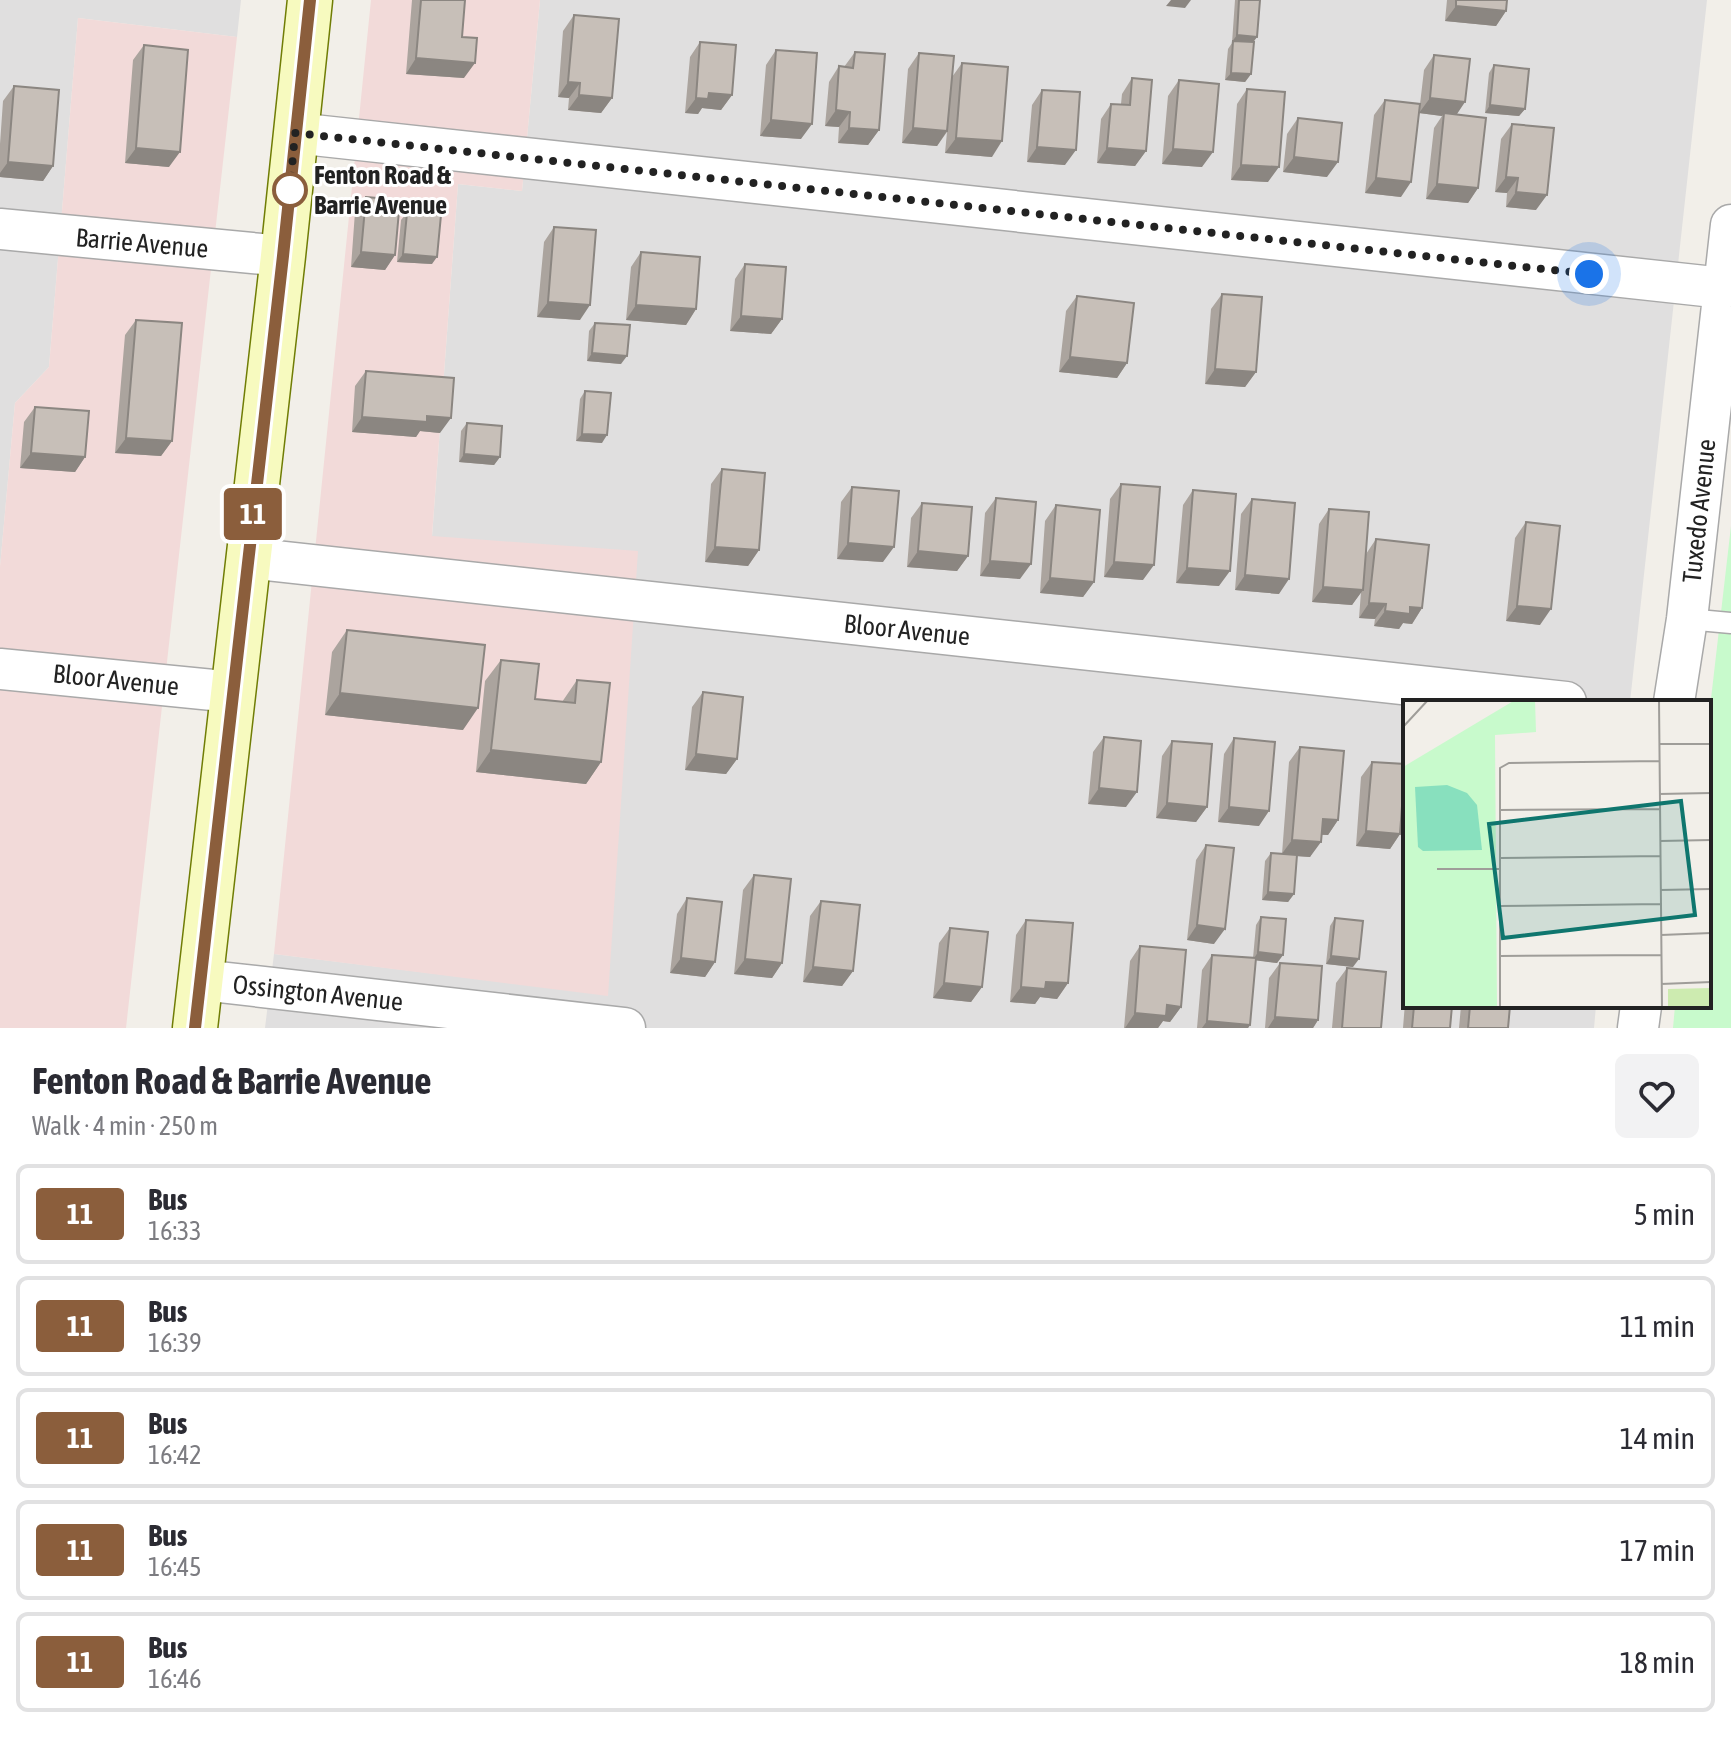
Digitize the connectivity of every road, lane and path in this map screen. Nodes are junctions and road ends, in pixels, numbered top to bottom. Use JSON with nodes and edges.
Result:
{"nodes":[{"id":1,"x":310,"y":0,"type":"edge"},
{"id":2,"x":295,"y":133,"type":"junction"},
{"id":3,"x":1731,"y":225,"type":"edge"},
{"id":4,"x":0,"y":229,"type":"edge"},
{"id":5,"x":283,"y":256,"type":"junction"},
{"id":6,"x":1723,"y":288,"type":"junction"},
{"id":7,"x":248,"y":558,"type":"junction"},
{"id":8,"x":1687,"y":619,"type":"junction"},
{"id":9,"x":1731,"y":623,"type":"edge"},
{"id":10,"x":0,"y":669,"type":"edge"},
{"id":11,"x":233,"y":692,"type":"junction"},
{"id":12,"x":1548,"y":700,"type":"edge"},
{"id":13,"x":1674,"y":700,"type":"edge"},
{"id":14,"x":201,"y":980,"type":"junction"},
{"id":15,"x":1641,"y":1008,"type":"edge"},
{"id":16,"x":195,"y":1028,"type":"edge"},
{"id":17,"x":625,"y":1028,"type":"edge"},
{"id":18,"x":1638,"y":1028,"type":"edge"}],
"edges":[{"from":1,"to":2,"type":"street"},
{"from":2,"to":5,"type":"street"},
{"from":2,"to":6,"type":"street"},
{"from":3,"to":6,"type":"street","name":"Tuxedo Avenue"},
{"from":4,"to":5,"type":"street","name":"Barrie Avenue"},
{"from":5,"to":7,"type":"street"},
{"from":6,"to":8,"type":"street","name":"Tuxedo Avenue"},
{"from":7,"to":11,"type":"street"},
{"from":7,"to":12,"type":"street","name":"Bloor Avenue"},
{"from":8,"to":9,"type":"lane"},
{"from":8,"to":13,"type":"street","name":"Tuxedo Avenue"},
{"from":10,"to":11,"type":"street","name":"Bloor Avenue"},
{"from":11,"to":14,"type":"street"},
{"from":14,"to":16,"type":"street"},
{"from":14,"to":17,"type":"street","name":"Ossington Avenue"},
{"from":15,"to":18,"type":"street"}]}
